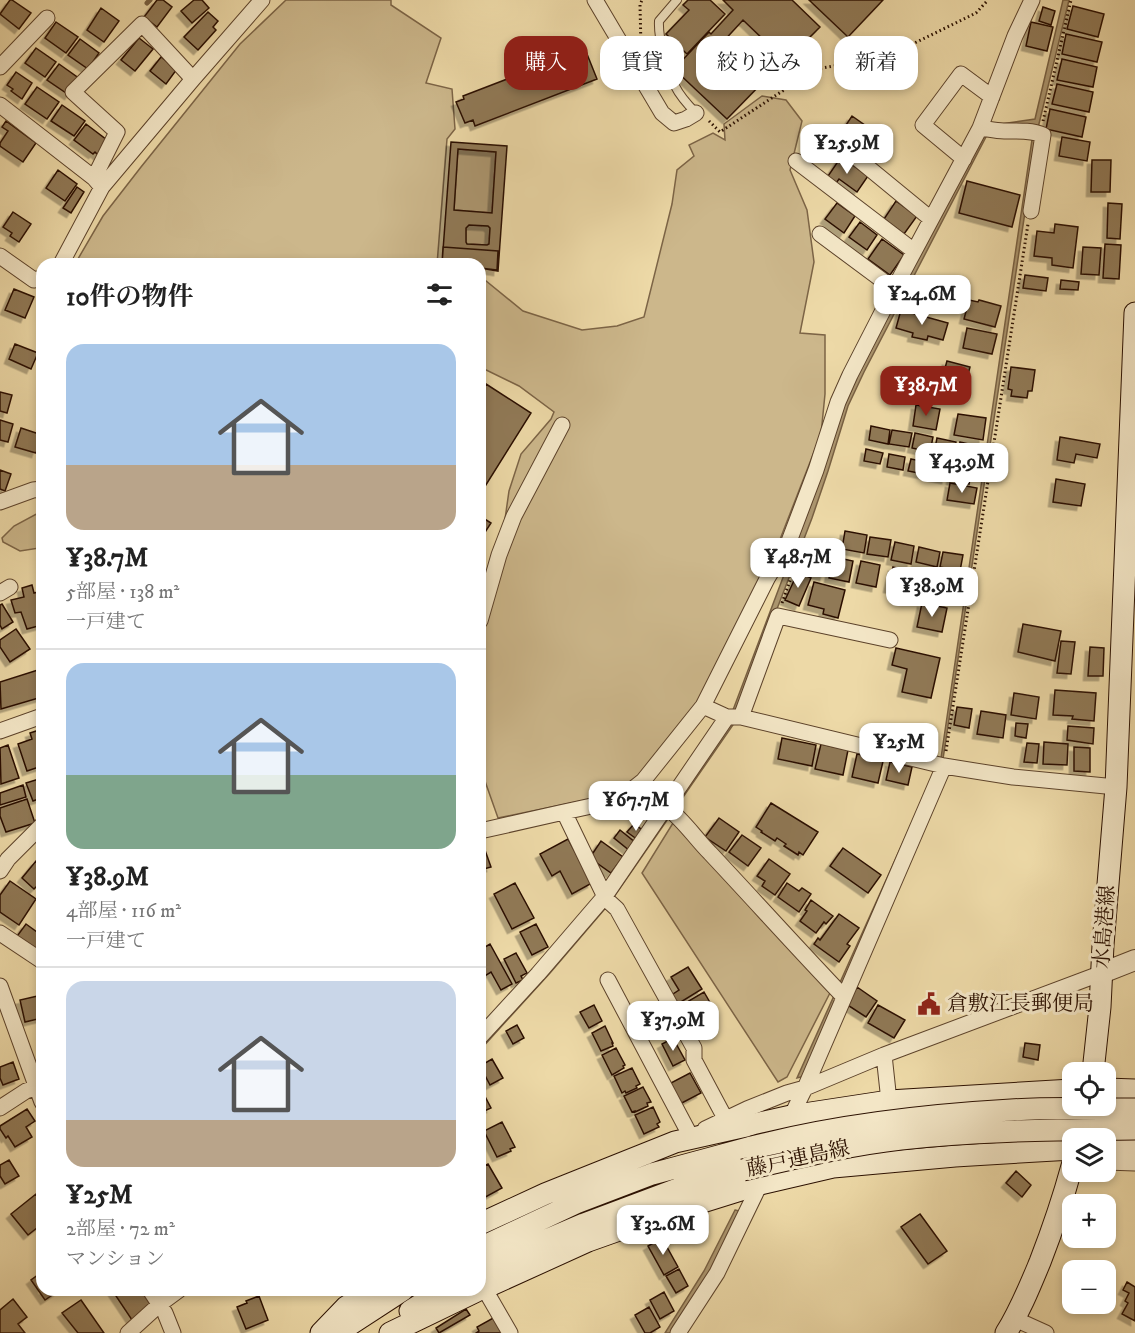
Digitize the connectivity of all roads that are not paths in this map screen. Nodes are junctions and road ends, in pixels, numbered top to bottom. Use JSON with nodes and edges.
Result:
{"nodes":[{"id":1,"x":262,"y":0,"type":"edge"},
{"id":2,"x":595,"y":0,"type":"edge"},
{"id":3,"x":677,"y":0,"type":"edge"},
{"id":4,"x":1032,"y":0,"type":"edge"},
{"id":5,"x":47,"y":18,"type":"dead end"},
{"id":6,"x":0,"y":67,"type":"edge"},
{"id":7,"x":193,"y":79,"type":"junction"},
{"id":8,"x":992,"y":97,"type":"junction"},
{"id":9,"x":0,"y":105,"type":"edge"},
{"id":10,"x":696,"y":113,"type":"joint"},
{"id":11,"x":989,"y":129,"type":"junction"},
{"id":12,"x":853,"y":155,"type":"dead end"},
{"id":13,"x":964,"y":159,"type":"junction"},
{"id":14,"x":795,"y":161,"type":"dead end"},
{"id":15,"x":98,"y":183,"type":"junction"},
{"id":16,"x":1032,"y":211,"type":"road end"},
{"id":17,"x":931,"y":219,"type":"junction"},
{"id":18,"x":820,"y":234,"type":"dead end"},
{"id":19,"x":914,"y":251,"type":"junction"},
{"id":20,"x":0,"y":256,"type":"edge"},
{"id":21,"x":64,"y":258,"type":"edge"},
{"id":22,"x":36,"y":280,"type":"edge"},
{"id":23,"x":894,"y":289,"type":"junction"},
{"id":24,"x":1135,"y":313,"type":"edge"},
{"id":25,"x":562,"y":425,"type":"dead end"},
{"id":26,"x":36,"y":490,"type":"edge"},
{"id":27,"x":0,"y":502,"type":"edge"},
{"id":28,"x":486,"y":600,"type":"edge"},
{"id":29,"x":890,"y":640,"type":"dead end"},
{"id":30,"x":703,"y":706,"type":"junction"},
{"id":31,"x":734,"y":717,"type":"junction"},
{"id":32,"x":36,"y":718,"type":"edge"},
{"id":33,"x":0,"y":731,"type":"edge"},
{"id":34,"x":941,"y":765,"type":"junction"},
{"id":35,"x":1116,"y":787,"type":"junction"},
{"id":36,"x":669,"y":809,"type":"junction"},
{"id":37,"x":564,"y":812,"type":"junction"},
{"id":38,"x":486,"y":830,"type":"edge"},
{"id":39,"x":36,"y":831,"type":"edge"},
{"id":40,"x":1,"y":864,"type":"edge"},
{"id":41,"x":608,"y":900,"type":"junction"},
{"id":42,"x":0,"y":933,"type":"edge"},
{"id":43,"x":36,"y":957,"type":"edge"},
{"id":44,"x":1135,"y":960,"type":"edge"},
{"id":45,"x":1102,"y":973,"type":"junction"},
{"id":46,"x":608,"y":980,"type":"dead end"},
{"id":47,"x":0,"y":986,"type":"edge"},
{"id":48,"x":841,"y":994,"type":"junction"},
{"id":49,"x":486,"y":1030,"type":"edge"},
{"id":50,"x":884,"y":1055,"type":"junction"},
{"id":51,"x":1094,"y":1062,"type":"edge"},
{"id":52,"x":1135,"y":1083,"type":"edge"},
{"id":53,"x":1116,"y":1086,"type":"edge"},
{"id":54,"x":36,"y":1087,"type":"edge"},
{"id":55,"x":805,"y":1088,"type":"junction"},
{"id":56,"x":1116,"y":1089,"type":"edge"},
{"id":57,"x":1135,"y":1090,"type":"edge"},
{"id":58,"x":1062,"y":1091,"type":"edge"},
{"id":59,"x":36,"y":1094,"type":"edge"},
{"id":60,"x":890,"y":1101,"type":"junction"},
{"id":61,"x":0,"y":1108,"type":"edge"},
{"id":62,"x":1135,"y":1109,"type":"edge"},
{"id":63,"x":791,"y":1116,"type":"junction"},
{"id":64,"x":726,"y":1120,"type":"junction"},
{"id":65,"x":1135,"y":1130,"type":"edge"},
{"id":66,"x":682,"y":1139,"type":"junction"},
{"id":67,"x":1116,"y":1148,"type":"edge"},
{"id":68,"x":1135,"y":1148,"type":"edge"},
{"id":69,"x":1062,"y":1150,"type":"edge"},
{"id":70,"x":1116,"y":1162,"type":"edge"},
{"id":71,"x":1135,"y":1163,"type":"edge"},
{"id":72,"x":1067,"y":1182,"type":"edge"},
{"id":73,"x":760,"y":1184,"type":"junction"},
{"id":74,"x":486,"y":1221,"type":"edge"},
{"id":75,"x":486,"y":1245,"type":"edge"},
{"id":76,"x":486,"y":1280,"type":"edge"},
{"id":77,"x":486,"y":1283,"type":"edge"},
{"id":78,"x":486,"y":1293,"type":"edge"},
{"id":79,"x":154,"y":1296,"type":"edge"},
{"id":80,"x":173,"y":1296,"type":"edge"},
{"id":81,"x":363,"y":1296,"type":"edge"},
{"id":82,"x":394,"y":1296,"type":"edge"},
{"id":83,"x":434,"y":1296,"type":"edge"},
{"id":84,"x":460,"y":1296,"type":"edge"},
{"id":85,"x":162,"y":1308,"type":"junction"},
{"id":86,"x":1011,"y":1326,"type":"edge"},
{"id":87,"x":128,"y":1333,"type":"edge"},
{"id":88,"x":173,"y":1333,"type":"edge"},
{"id":89,"x":321,"y":1333,"type":"edge"},
{"id":90,"x":337,"y":1333,"type":"edge"},
{"id":91,"x":377,"y":1333,"type":"edge"},
{"id":92,"x":390,"y":1333,"type":"edge"},
{"id":93,"x":510,"y":1333,"type":"edge"},
{"id":94,"x":678,"y":1333,"type":"edge"},
{"id":95,"x":1046,"y":1333,"type":"edge"}],
"edges":[{"from":1,"to":7,"type":"street"},
{"from":2,"to":10,"type":"street"},
{"from":3,"to":10,"type":"lane"},
{"from":4,"to":8,"type":"street"},
{"from":5,"to":6,"type":"street"},
{"from":7,"to":15,"type":"street"},
{"from":7,"to":15,"type":"street"},
{"from":8,"to":11,"type":"street"},
{"from":8,"to":13,"type":"street"},
{"from":9,"to":15,"type":"street"},
{"from":11,"to":13,"type":"street"},
{"from":11,"to":16,"type":"street"},
{"from":12,"to":17,"type":"street"},
{"from":13,"to":17,"type":"street"},
{"from":14,"to":19,"type":"street"},
{"from":15,"to":21,"type":"street"},
{"from":17,"to":19,"type":"street"},
{"from":18,"to":23,"type":"street"},
{"from":19,"to":23,"type":"street"},
{"from":20,"to":22,"type":"street"},
{"from":23,"to":30,"type":"street"},
{"from":24,"to":35,"type":"main road","name":"水島港線"},
{"from":25,"to":28,"type":"street"},
{"from":26,"to":27,"type":"street"},
{"from":29,"to":31,"type":"street"},
{"from":30,"to":31,"type":"street"},
{"from":30,"to":37,"type":"street"},
{"from":31,"to":34,"type":"street"},
{"from":31,"to":36,"type":"street"},
{"from":32,"to":33,"type":"street"},
{"from":34,"to":35,"type":"street"},
{"from":34,"to":48,"type":"street"},
{"from":35,"to":45,"type":"main road","name":"水島港線"},
{"from":36,"to":41,"type":"street"},
{"from":36,"to":48,"type":"street"},
{"from":37,"to":38,"type":"street"},
{"from":37,"to":41,"type":"street"},
{"from":39,"to":40,"type":"street"},
{"from":41,"to":49,"type":"street"},
{"from":41,"to":64,"type":"street"},
{"from":42,"to":43,"type":"street"},
{"from":44,"to":45,"type":"street"},
{"from":45,"to":50,"type":"street"},
{"from":45,"to":51,"type":"main road","name":"水島港線"},
{"from":46,"to":66,"type":"street"},
{"from":47,"to":54,"type":"street"},
{"from":48,"to":55,"type":"street"},
{"from":50,"to":55,"type":"street"},
{"from":50,"to":60,"type":"street"},
{"from":52,"to":53,"type":"street"},
{"from":55,"to":63,"type":"street"},
{"from":55,"to":64,"type":"street"},
{"from":56,"to":57,"type":"main road"},
{"from":58,"to":60,"type":"main road"},
{"from":59,"to":61,"type":"street"},
{"from":60,"to":63,"type":"main road"},
{"from":62,"to":75,"type":"main road","name":"藤戸連島線","bridge":true},
{"from":63,"to":66,"type":"main road"},
{"from":63,"to":73,"type":"street"},
{"from":64,"to":66,"type":"street"},
{"from":65,"to":76,"type":"main road","name":"藤戸連島線","bridge":true},
{"from":66,"to":74,"type":"main road"},
{"from":67,"to":68,"type":"main road"},
{"from":69,"to":73,"type":"main road"},
{"from":70,"to":71,"type":"street"},
{"from":72,"to":86,"type":"main road"},
{"from":73,"to":77,"type":"main road"},
{"from":73,"to":94,"type":"street"},
{"from":78,"to":93,"type":"street"},
{"from":79,"to":85,"type":"street"},
{"from":80,"to":85,"type":"street"},
{"from":81,"to":89,"type":"main road"},
{"from":82,"to":90,"type":"main road"},
{"from":83,"to":91,"type":"main road"},
{"from":84,"to":92,"type":"main road"},
{"from":85,"to":87,"type":"street"},
{"from":85,"to":88,"type":"street"},
{"from":86,"to":95,"type":"street"}]}
